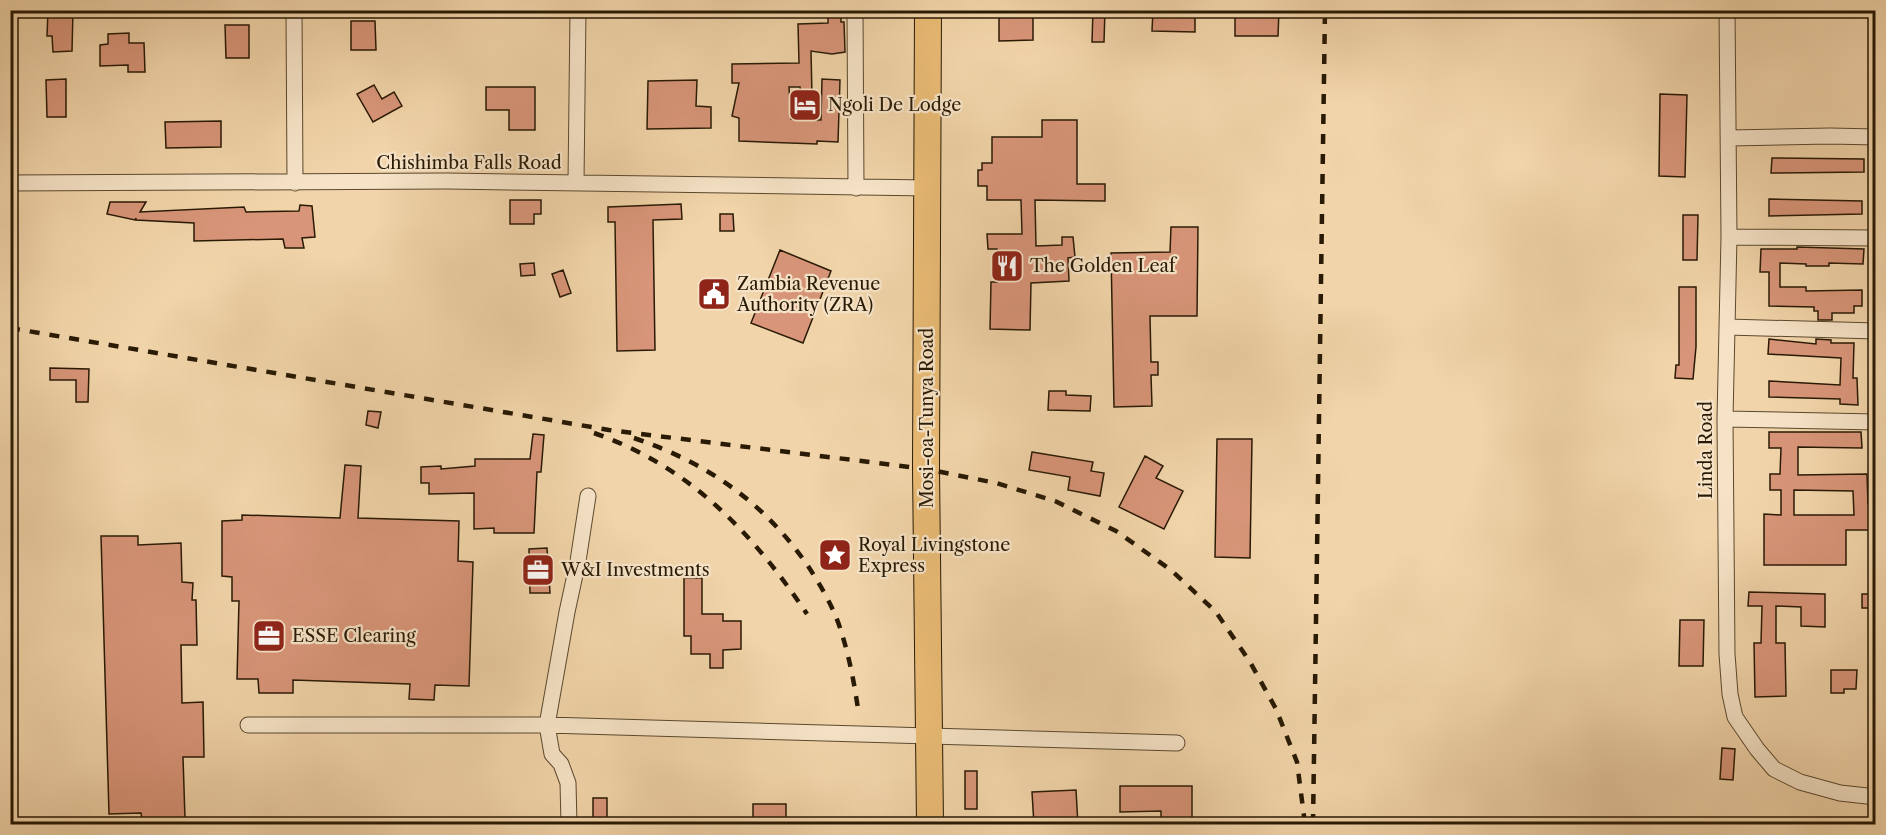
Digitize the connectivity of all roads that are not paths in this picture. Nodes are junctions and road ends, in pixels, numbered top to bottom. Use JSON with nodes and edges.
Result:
{"nodes":[{"id":1,"x":294,"y":10,"type":"edge"},
{"id":2,"x":578,"y":10,"type":"edge"},
{"id":3,"x":855,"y":10,"type":"edge"},
{"id":4,"x":928,"y":10,"type":"edge"},
{"id":5,"x":1727,"y":10,"type":"edge"},
{"id":6,"x":1875,"y":137,"type":"edge"},
{"id":7,"x":1730,"y":138,"type":"junction"},
{"id":8,"x":576,"y":182,"type":"junction"},
{"id":9,"x":10,"y":183,"type":"edge"},
{"id":10,"x":295,"y":183,"type":"junction"},
{"id":11,"x":856,"y":188,"type":"junction"},
{"id":12,"x":928,"y":188,"type":"junction"},
{"id":13,"x":1729,"y":237,"type":"junction"},
{"id":14,"x":1875,"y":238,"type":"edge"},
{"id":15,"x":1727,"y":327,"type":"junction"},
{"id":16,"x":1875,"y":331,"type":"edge"},
{"id":17,"x":1725,"y":419,"type":"junction"},
{"id":18,"x":1875,"y":422,"type":"edge"},
{"id":19,"x":588,"y":496,"type":"dead end"},
{"id":20,"x":248,"y":724,"type":"dead end"},
{"id":21,"x":547,"y":725,"type":"junction"},
{"id":22,"x":930,"y":735,"type":"junction"},
{"id":23,"x":1177,"y":743,"type":"dead end"},
{"id":24,"x":1875,"y":797,"type":"edge"},
{"id":25,"x":568,"y":825,"type":"edge"},
{"id":26,"x":930,"y":825,"type":"edge"}],
"edges":[{"from":1,"to":10,"type":"street"},
{"from":2,"to":8,"type":"street"},
{"from":3,"to":11,"type":"street"},
{"from":4,"to":12,"type":"highway","name":"Mosi-oa-Tunya Road"},
{"from":5,"to":7,"type":"street","name":"Linda Road"},
{"from":6,"to":7,"type":"street"},
{"from":7,"to":13,"type":"street","name":"Linda Road"},
{"from":8,"to":10,"type":"street","name":"Chishimba Falls Road"},
{"from":8,"to":11,"type":"street","name":"Chishimba Falls Road"},
{"from":9,"to":10,"type":"street","name":"Chishimba Falls Road"},
{"from":11,"to":12,"type":"street","name":"Chishimba Falls Road"},
{"from":12,"to":22,"type":"highway","name":"Mosi-oa-Tunya Road"},
{"from":13,"to":14,"type":"street"},
{"from":13,"to":15,"type":"street","name":"Linda Road"},
{"from":15,"to":16,"type":"street"},
{"from":15,"to":17,"type":"street","name":"Linda Road"},
{"from":17,"to":18,"type":"street"},
{"from":17,"to":24,"type":"street","name":"Linda Road"},
{"from":19,"to":21,"type":"street"},
{"from":20,"to":21,"type":"street"},
{"from":21,"to":22,"type":"street"},
{"from":21,"to":25,"type":"street"},
{"from":22,"to":23,"type":"street"},
{"from":22,"to":26,"type":"highway","name":"Mosi-oa-Tunya Road"}]}
